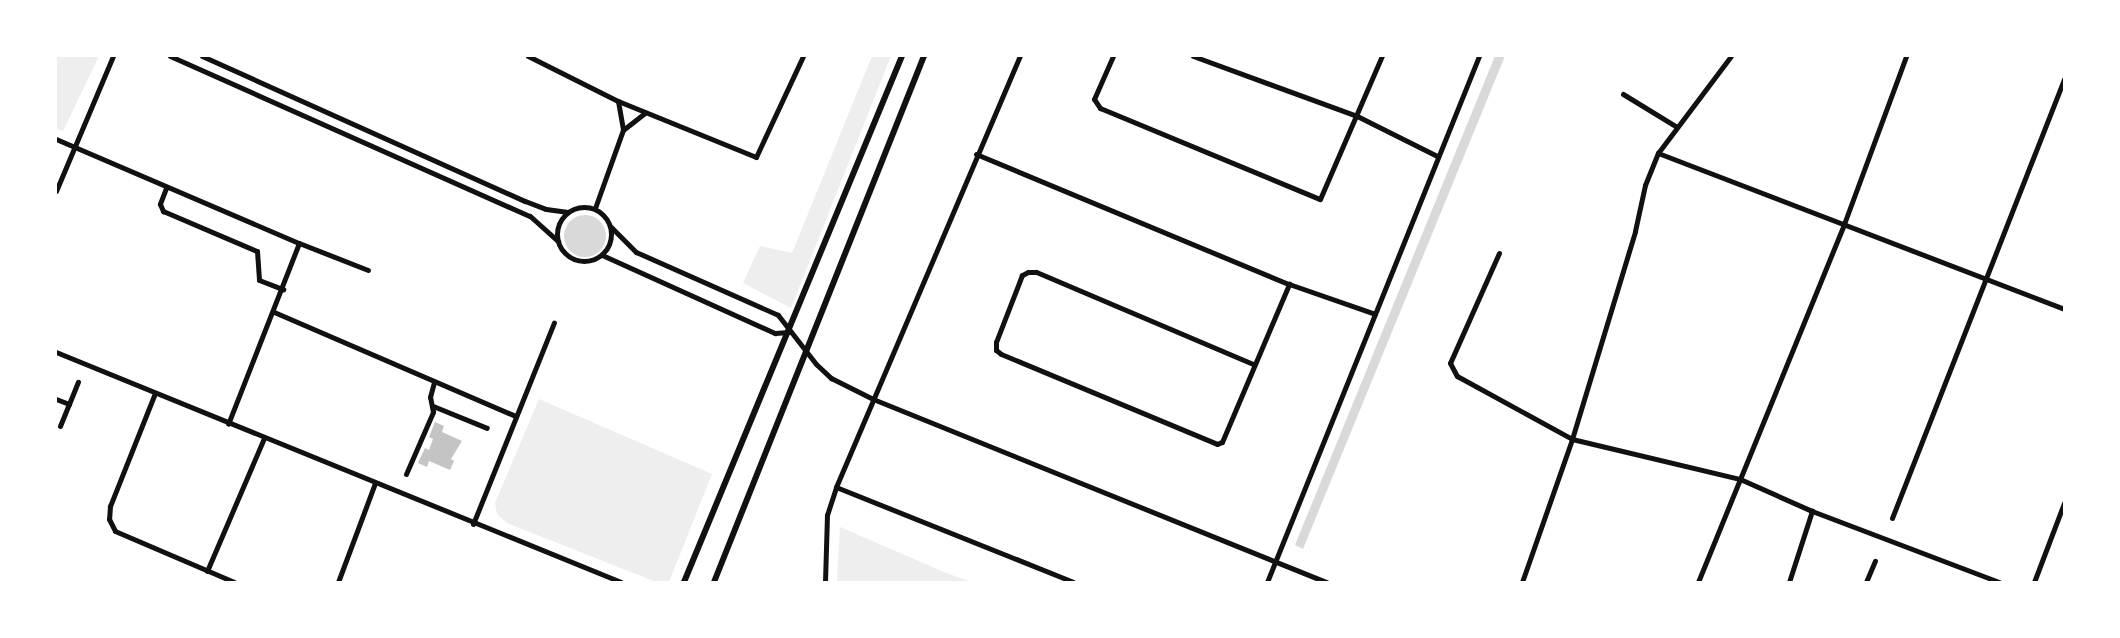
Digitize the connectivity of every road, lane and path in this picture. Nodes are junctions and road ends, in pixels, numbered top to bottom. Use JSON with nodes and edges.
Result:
{"nodes":[{"id":1,"x":113,"y":56,"type":"edge"},
{"id":2,"x":170,"y":56,"type":"edge"},
{"id":3,"x":202,"y":56,"type":"edge"},
{"id":4,"x":528,"y":56,"type":"edge"},
{"id":5,"x":803,"y":56,"type":"edge"},
{"id":6,"x":902,"y":56,"type":"edge"},
{"id":7,"x":924,"y":56,"type":"edge"},
{"id":8,"x":1020,"y":56,"type":"edge"},
{"id":9,"x":1113,"y":56,"type":"edge"},
{"id":10,"x":1193,"y":56,"type":"edge"},
{"id":11,"x":1382,"y":56,"type":"edge"},
{"id":12,"x":1479,"y":56,"type":"edge"},
{"id":13,"x":1731,"y":56,"type":"edge"},
{"id":14,"x":1906,"y":56,"type":"edge"},
{"id":15,"x":2064,"y":78,"type":"edge"},
{"id":16,"x":1623,"y":94,"type":"dead end"},
{"id":17,"x":618,"y":101,"type":"junction"},
{"id":18,"x":645,"y":113,"type":"junction"},
{"id":19,"x":1357,"y":116,"type":"junction"},
{"id":20,"x":1677,"y":127,"type":"junction"},
{"id":21,"x":623,"y":130,"type":"junction"},
{"id":22,"x":56,"y":140,"type":"edge"},
{"id":23,"x":74,"y":146,"type":"junction"},
{"id":24,"x":1658,"y":153,"type":"junction"},
{"id":25,"x":976,"y":154,"type":"junction"},
{"id":26,"x":1437,"y":156,"type":"junction"},
{"id":27,"x":166,"y":188,"type":"junction"},
{"id":28,"x":56,"y":191,"type":"edge"},
{"id":29,"x":595,"y":208,"type":"junction"},
{"id":30,"x":568,"y":212,"type":"junction"},
{"id":31,"x":1844,"y":224,"type":"junction"},
{"id":32,"x":610,"y":226,"type":"junction"},
{"id":33,"x":558,"y":241,"type":"junction"},
{"id":34,"x":299,"y":243,"type":"junction"},
{"id":35,"x":1499,"y":253,"type":"dead end"},
{"id":36,"x":602,"y":255,"type":"junction"},
{"id":37,"x":368,"y":270,"type":"dead end"},
{"id":38,"x":1986,"y":280,"type":"junction"},
{"id":39,"x":1289,"y":284,"type":"junction"},
{"id":40,"x":283,"y":289,"type":"junction"},
{"id":41,"x":2064,"y":309,"type":"edge"},
{"id":42,"x":274,"y":312,"type":"junction"},
{"id":43,"x":1375,"y":314,"type":"junction"},
{"id":44,"x":554,"y":323,"type":"dead end"},
{"id":45,"x":789,"y":332,"type":"junction"},
{"id":46,"x":806,"y":350,"type":"junction"},
{"id":47,"x":56,"y":353,"type":"edge"},
{"id":48,"x":1253,"y":364,"type":"junction"},
{"id":49,"x":78,"y":382,"type":"dead end"},
{"id":50,"x":434,"y":382,"type":"junction"},
{"id":51,"x":155,"y":393,"type":"junction"},
{"id":52,"x":56,"y":399,"type":"edge"},
{"id":53,"x":873,"y":399,"type":"junction"},
{"id":54,"x":69,"y":404,"type":"junction"},
{"id":55,"x":434,"y":406,"type":"junction"},
{"id":56,"x":514,"y":416,"type":"junction"},
{"id":57,"x":228,"y":423,"type":"junction"},
{"id":58,"x":60,"y":426,"type":"dead end"},
{"id":59,"x":487,"y":428,"type":"dead end"},
{"id":60,"x":264,"y":438,"type":"junction"},
{"id":61,"x":1572,"y":439,"type":"junction"},
{"id":62,"x":406,"y":474,"type":"dead end"},
{"id":63,"x":1740,"y":479,"type":"junction"},
{"id":64,"x":375,"y":483,"type":"junction"},
{"id":65,"x":836,"y":487,"type":"junction"},
{"id":66,"x":2064,"y":503,"type":"edge"},
{"id":67,"x":1812,"y":511,"type":"junction"},
{"id":68,"x":1892,"y":518,"type":"dead end"},
{"id":69,"x":473,"y":524,"type":"junction"},
{"id":70,"x":1875,"y":561,"type":"dead end"},
{"id":71,"x":1275,"y":563,"type":"junction"},
{"id":72,"x":207,"y":571,"type":"junction"},
{"id":73,"x":1064,"y":581,"type":"edge"},
{"id":74,"x":234,"y":582,"type":"edge"},
{"id":75,"x":338,"y":582,"type":"edge"},
{"id":76,"x":621,"y":582,"type":"edge"},
{"id":77,"x":684,"y":582,"type":"edge"},
{"id":78,"x":714,"y":582,"type":"edge"},
{"id":79,"x":825,"y":582,"type":"edge"},
{"id":80,"x":1073,"y":582,"type":"edge"},
{"id":81,"x":1267,"y":582,"type":"edge"},
{"id":82,"x":1326,"y":582,"type":"edge"},
{"id":83,"x":1522,"y":582,"type":"edge"},
{"id":84,"x":1698,"y":582,"type":"edge"},
{"id":85,"x":1789,"y":582,"type":"edge"},
{"id":86,"x":1866,"y":582,"type":"edge"},
{"id":87,"x":1999,"y":582,"type":"edge"},
{"id":88,"x":2034,"y":582,"type":"edge"}],
"edges":[{"from":1,"to":23,"type":"street"},
{"from":2,"to":33,"type":"street"},
{"from":3,"to":30,"type":"street"},
{"from":4,"to":17,"type":"street"},
{"from":5,"to":18,"type":"street"},
{"from":6,"to":45,"type":"street"},
{"from":7,"to":46,"type":"street"},
{"from":8,"to":25,"type":"street"},
{"from":9,"to":19,"type":"street"},
{"from":10,"to":19,"type":"street"},
{"from":11,"to":19,"type":"street"},
{"from":12,"to":26,"type":"street"},
{"from":13,"to":20,"type":"street"},
{"from":14,"to":31,"type":"street"},
{"from":15,"to":38,"type":"street"},
{"from":16,"to":20,"type":"street"},
{"from":17,"to":18,"type":"street"},
{"from":17,"to":21,"type":"street"},
{"from":18,"to":21,"type":"street"},
{"from":19,"to":26,"type":"street"},
{"from":20,"to":24,"type":"street"},
{"from":21,"to":29,"type":"street"},
{"from":22,"to":23,"type":"street"},
{"from":23,"to":27,"type":"street"},
{"from":23,"to":28,"type":"street"},
{"from":24,"to":31,"type":"street"},
{"from":24,"to":61,"type":"street"},
{"from":25,"to":39,"type":"street"},
{"from":25,"to":53,"type":"street"},
{"from":26,"to":43,"type":"street"},
{"from":27,"to":34,"type":"street"},
{"from":27,"to":40,"type":"street"},
{"from":29,"to":30,"type":"street"},
{"from":29,"to":32,"type":"street"},
{"from":30,"to":33,"type":"street"},
{"from":31,"to":38,"type":"street"},
{"from":31,"to":63,"type":"street"},
{"from":32,"to":36,"type":"street"},
{"from":32,"to":45,"type":"street"},
{"from":33,"to":36,"type":"street"},
{"from":34,"to":37,"type":"street"},
{"from":34,"to":40,"type":"street"},
{"from":35,"to":61,"type":"street"},
{"from":36,"to":45,"type":"street"},
{"from":38,"to":41,"type":"street"},
{"from":38,"to":68,"type":"street"},
{"from":39,"to":43,"type":"street"},
{"from":39,"to":48,"type":"street"},
{"from":40,"to":42,"type":"street"},
{"from":42,"to":50,"type":"street"},
{"from":42,"to":57,"type":"street"},
{"from":43,"to":71,"type":"street"},
{"from":44,"to":56,"type":"street"},
{"from":45,"to":46,"type":"street"},
{"from":45,"to":77,"type":"street"},
{"from":46,"to":53,"type":"street"},
{"from":46,"to":78,"type":"street"},
{"from":47,"to":51,"type":"street"},
{"from":48,"to":48,"type":"street"},
{"from":49,"to":54,"type":"street"},
{"from":50,"to":55,"type":"street"},
{"from":50,"to":56,"type":"street"},
{"from":51,"to":57,"type":"street"},
{"from":51,"to":72,"type":"street"},
{"from":52,"to":54,"type":"street"},
{"from":53,"to":65,"type":"street"},
{"from":53,"to":71,"type":"street"},
{"from":54,"to":58,"type":"street"},
{"from":55,"to":59,"type":"street"},
{"from":55,"to":62,"type":"street"},
{"from":56,"to":69,"type":"street"},
{"from":57,"to":60,"type":"street"},
{"from":60,"to":64,"type":"street"},
{"from":60,"to":72,"type":"street"},
{"from":61,"to":63,"type":"street"},
{"from":61,"to":83,"type":"street"},
{"from":63,"to":67,"type":"street"},
{"from":63,"to":84,"type":"street"},
{"from":64,"to":69,"type":"street"},
{"from":64,"to":75,"type":"street"},
{"from":65,"to":73,"type":"street"},
{"from":65,"to":79,"type":"street"},
{"from":66,"to":88,"type":"street"},
{"from":67,"to":85,"type":"street"},
{"from":67,"to":87,"type":"street"},
{"from":69,"to":76,"type":"street"},
{"from":70,"to":86,"type":"street"},
{"from":71,"to":81,"type":"street"},
{"from":71,"to":82,"type":"street"},
{"from":72,"to":74,"type":"street"},
{"from":73,"to":80,"type":"street"}]}
